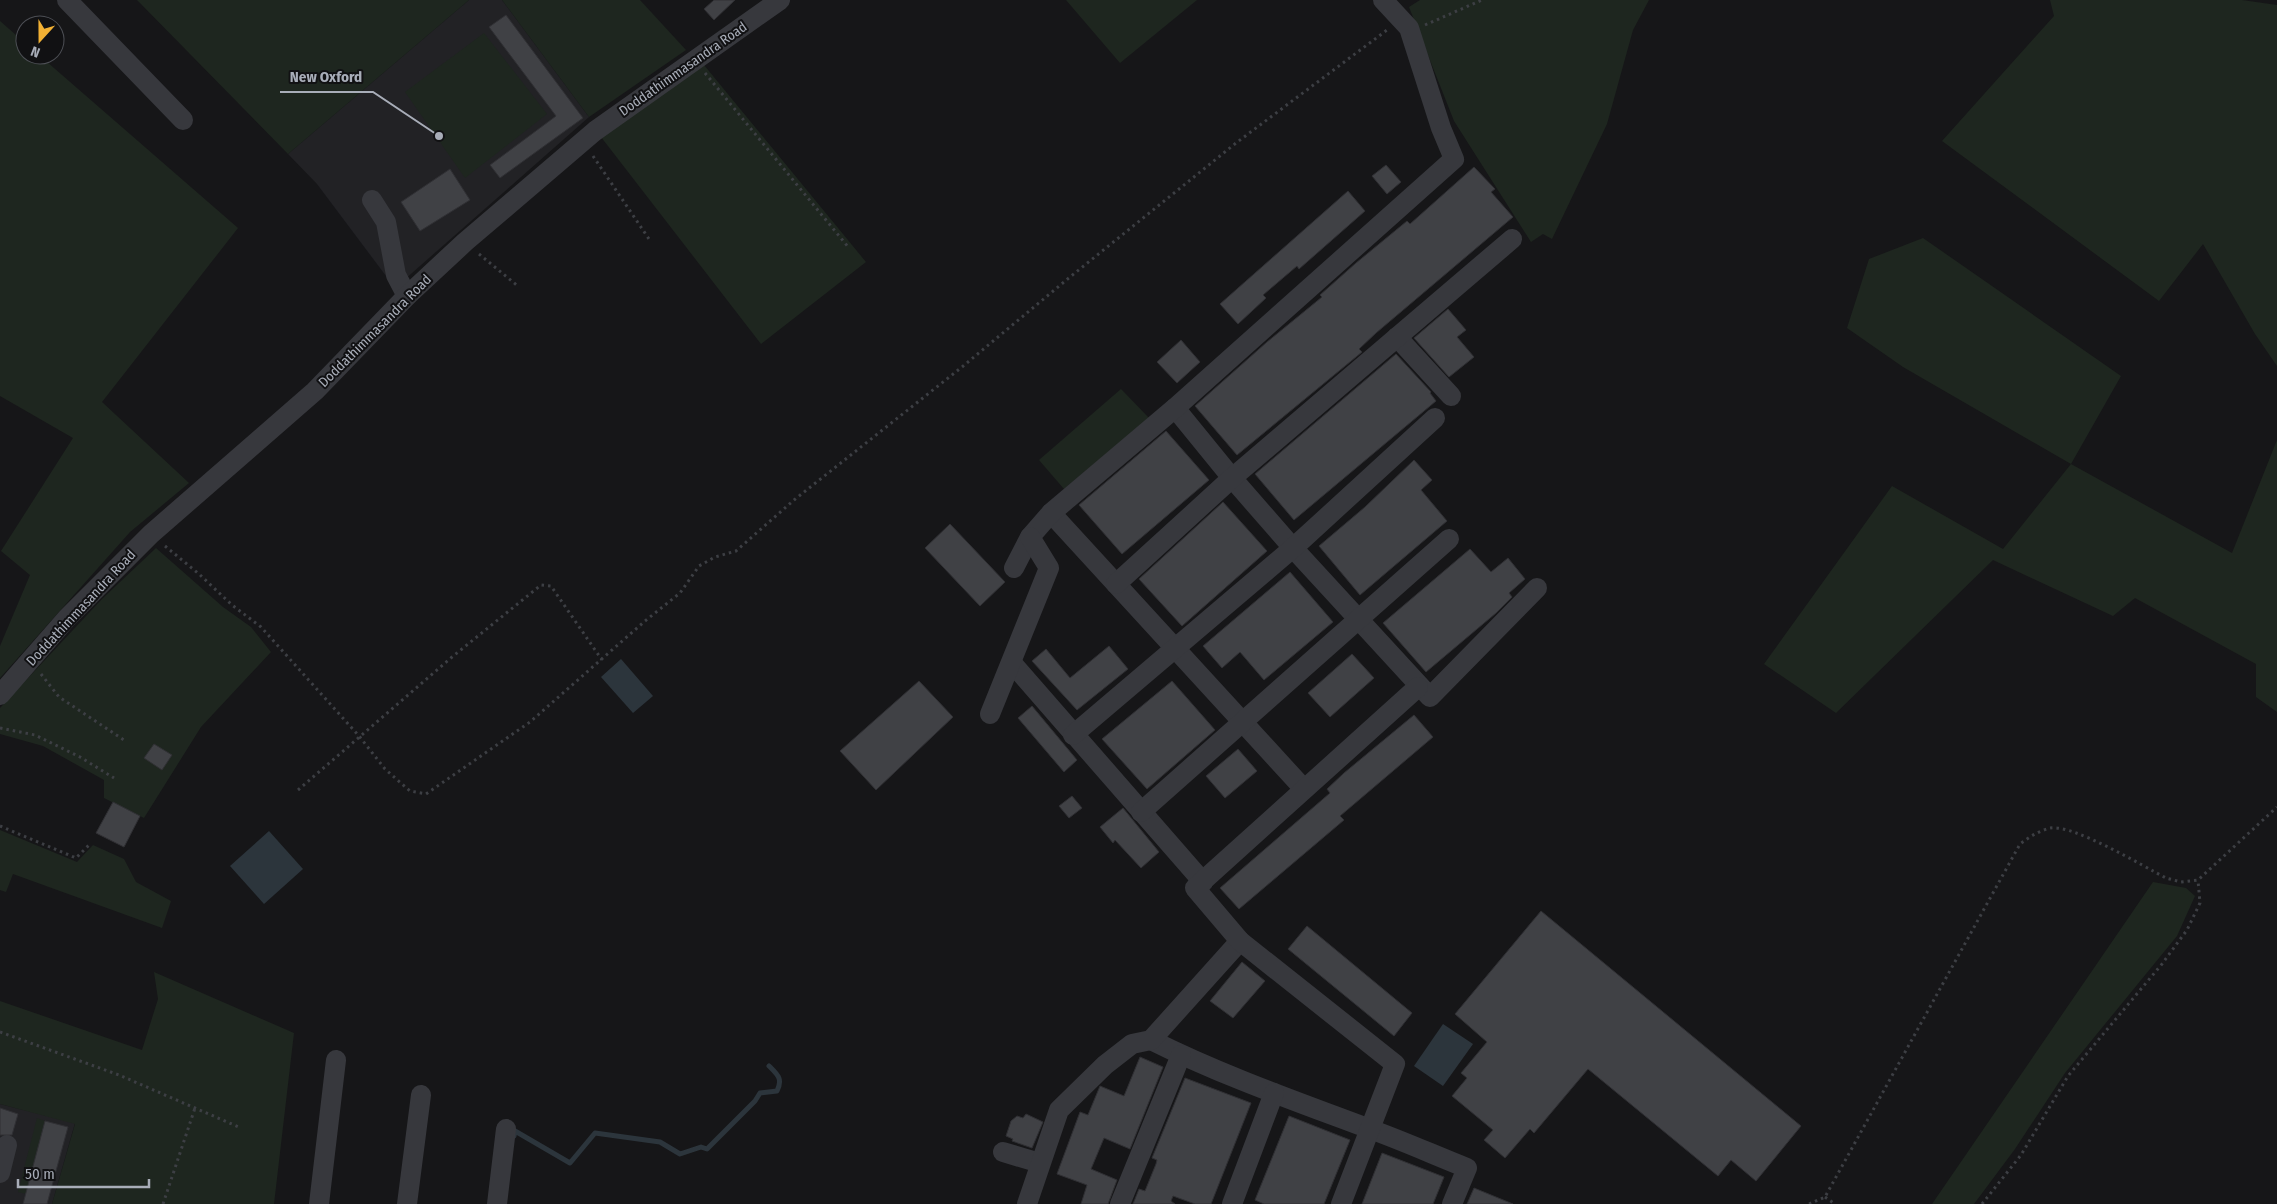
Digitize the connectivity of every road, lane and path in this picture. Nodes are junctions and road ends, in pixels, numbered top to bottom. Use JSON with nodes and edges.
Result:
{"nodes":[{"id":1,"x":68,"y":0,"type":"edge"},
{"id":2,"x":780,"y":0,"type":"edge"},
{"id":3,"x":1383,"y":0,"type":"edge"},
{"id":4,"x":1482,"y":0,"type":"edge"},
{"id":5,"x":1406,"y":26,"type":"junction"},
{"id":6,"x":695,"y":60,"type":"junction"},
{"id":7,"x":183,"y":120,"type":"dead end"},
{"id":8,"x":583,"y":142,"type":"junction"},
{"id":9,"x":372,"y":200,"type":"dead end"},
{"id":10,"x":1512,"y":239,"type":"dead end"},
{"id":11,"x":465,"y":242,"type":"junction"},
{"id":12,"x":651,"y":242,"type":"dead end"},
{"id":13,"x":849,"y":248,"type":"dead end"},
{"id":14,"x":519,"y":287,"type":"dead end"},
{"id":15,"x":407,"y":296,"type":"junction"},
{"id":16,"x":1397,"y":338,"type":"junction"},
{"id":17,"x":1451,"y":396,"type":"dead end"},
{"id":18,"x":1175,"y":408,"type":"junction"},
{"id":19,"x":1435,"y":418,"type":"dead end"},
{"id":20,"x":1232,"y":478,"type":"junction"},
{"id":21,"x":1051,"y":513,"type":"junction"},
{"id":22,"x":151,"y":534,"type":"junction"},
{"id":23,"x":1030,"y":537,"type":"junction"},
{"id":24,"x":1449,"y":539,"type":"dead end"},
{"id":25,"x":1294,"y":548,"type":"junction"},
{"id":26,"x":1014,"y":568,"type":"dead end"},
{"id":27,"x":1116,"y":584,"type":"junction"},
{"id":28,"x":1537,"y":588,"type":"dead end"},
{"id":29,"x":1357,"y":618,"type":"junction"},
{"id":30,"x":1175,"y":649,"type":"junction"},
{"id":31,"x":31,"y":660,"type":"junction"},
{"id":32,"x":602,"y":660,"type":"junction"},
{"id":33,"x":1012,"y":663,"type":"junction"},
{"id":34,"x":1418,"y":687,"type":"junction"},
{"id":35,"x":0,"y":695,"type":"edge"},
{"id":36,"x":990,"y":714,"type":"dead end"},
{"id":37,"x":1242,"y":722,"type":"junction"},
{"id":38,"x":0,"y":728,"type":"edge"},
{"id":39,"x":1073,"y":735,"type":"junction"},
{"id":40,"x":359,"y":736,"type":"junction"},
{"id":41,"x":124,"y":740,"type":"dead end"},
{"id":42,"x":114,"y":778,"type":"dead end"},
{"id":43,"x":1304,"y":789,"type":"junction"},
{"id":44,"x":298,"y":790,"type":"dead end"},
{"id":45,"x":2277,"y":807,"type":"edge"},
{"id":46,"x":1141,"y":812,"type":"junction"},
{"id":47,"x":0,"y":826,"type":"edge"},
{"id":48,"x":89,"y":846,"type":"dead end"},
{"id":49,"x":2198,"y":880,"type":"junction"},
{"id":50,"x":1203,"y":882,"type":"junction"},
{"id":51,"x":1240,"y":941,"type":"junction"},
{"id":52,"x":0,"y":1032,"type":"edge"},
{"id":53,"x":1152,"y":1040,"type":"junction"},
{"id":54,"x":1181,"y":1055,"type":"junction"},
{"id":55,"x":336,"y":1060,"type":"dead end"},
{"id":56,"x":1274,"y":1093,"type":"junction"},
{"id":57,"x":421,"y":1095,"type":"dead end"},
{"id":58,"x":196,"y":1108,"type":"junction"},
{"id":59,"x":241,"y":1128,"type":"dead end"},
{"id":60,"x":506,"y":1129,"type":"dead end"},
{"id":61,"x":1370,"y":1129,"type":"junction"},
{"id":62,"x":7,"y":1145,"type":"dead end"},
{"id":63,"x":1003,"y":1152,"type":"dead end"},
{"id":64,"x":1040,"y":1163,"type":"junction"},
{"id":65,"x":0,"y":1172,"type":"edge"},
{"id":66,"x":1825,"y":1197,"type":"junction"},
{"id":67,"x":163,"y":1204,"type":"edge"},
{"id":68,"x":319,"y":1204,"type":"edge"},
{"id":69,"x":408,"y":1204,"type":"edge"},
{"id":70,"x":497,"y":1204,"type":"edge"},
{"id":71,"x":1027,"y":1204,"type":"edge"},
{"id":72,"x":1120,"y":1204,"type":"edge"},
{"id":73,"x":1232,"y":1204,"type":"edge"},
{"id":74,"x":1341,"y":1204,"type":"edge"},
{"id":75,"x":1452,"y":1204,"type":"edge"},
{"id":76,"x":1809,"y":1204,"type":"edge"},
{"id":77,"x":1835,"y":1204,"type":"edge"},
{"id":78,"x":1982,"y":1204,"type":"edge"}],
"edges":[{"from":1,"to":7,"type":"street"},
{"from":2,"to":6,"type":"street","name":"Doddathimmasandra Road"},
{"from":3,"to":5,"type":"street"},
{"from":4,"to":5,"type":"path"},
{"from":5,"to":18,"type":"street"},
{"from":5,"to":32,"type":"path"},
{"from":6,"to":8,"type":"street","name":"Doddathimmasandra Road"},
{"from":6,"to":13,"type":"path"},
{"from":8,"to":11,"type":"street","name":"Doddathimmasandra Road"},
{"from":8,"to":12,"type":"path"},
{"from":9,"to":15,"type":"street"},
{"from":10,"to":16,"type":"street"},
{"from":11,"to":14,"type":"path"},
{"from":11,"to":15,"type":"street","name":"Doddathimmasandra Road"},
{"from":15,"to":22,"type":"street","name":"Doddathimmasandra Road"},
{"from":16,"to":17,"type":"street"},
{"from":16,"to":20,"type":"street"},
{"from":18,"to":20,"type":"street"},
{"from":18,"to":21,"type":"street"},
{"from":19,"to":25,"type":"street"},
{"from":20,"to":25,"type":"street"},
{"from":20,"to":27,"type":"street"},
{"from":21,"to":23,"type":"street"},
{"from":21,"to":27,"type":"street"},
{"from":22,"to":31,"type":"street","name":"Doddathimmasandra Road"},
{"from":22,"to":40,"type":"path"},
{"from":23,"to":26,"type":"street"},
{"from":23,"to":33,"type":"street"},
{"from":24,"to":29,"type":"street"},
{"from":25,"to":29,"type":"street"},
{"from":25,"to":30,"type":"street"},
{"from":27,"to":30,"type":"street"},
{"from":28,"to":34,"type":"street"},
{"from":29,"to":34,"type":"street"},
{"from":29,"to":37,"type":"street"},
{"from":30,"to":37,"type":"street"},
{"from":30,"to":39,"type":"street"},
{"from":31,"to":35,"type":"street","name":"Doddathimmasandra Road"},
{"from":31,"to":41,"type":"path"},
{"from":32,"to":40,"type":"path"},
{"from":32,"to":40,"type":"path"},
{"from":33,"to":36,"type":"street"},
{"from":33,"to":39,"type":"street"},
{"from":34,"to":43,"type":"street"},
{"from":37,"to":43,"type":"street"},
{"from":37,"to":46,"type":"street"},
{"from":38,"to":42,"type":"path"},
{"from":39,"to":46,"type":"street"},
{"from":40,"to":44,"type":"path"},
{"from":43,"to":50,"type":"street"},
{"from":45,"to":49,"type":"path"},
{"from":46,"to":50,"type":"street"},
{"from":47,"to":48,"type":"path"},
{"from":49,"to":66,"type":"path"},
{"from":49,"to":78,"type":"path"},
{"from":50,"to":51,"type":"street"},
{"from":51,"to":53,"type":"street"},
{"from":51,"to":61,"type":"street"},
{"from":52,"to":58,"type":"path"},
{"from":53,"to":54,"type":"street"},
{"from":53,"to":64,"type":"street"},
{"from":54,"to":56,"type":"street"},
{"from":54,"to":72,"type":"street"},
{"from":55,"to":68,"type":"street"},
{"from":56,"to":61,"type":"street"},
{"from":56,"to":73,"type":"street"},
{"from":57,"to":69,"type":"street"},
{"from":58,"to":59,"type":"path"},
{"from":58,"to":67,"type":"path"},
{"from":60,"to":70,"type":"street"},
{"from":61,"to":74,"type":"street"},
{"from":61,"to":75,"type":"street"},
{"from":62,"to":65,"type":"street"},
{"from":63,"to":64,"type":"street"},
{"from":64,"to":71,"type":"street"},
{"from":66,"to":76,"type":"path"},
{"from":66,"to":77,"type":"path"}]}
